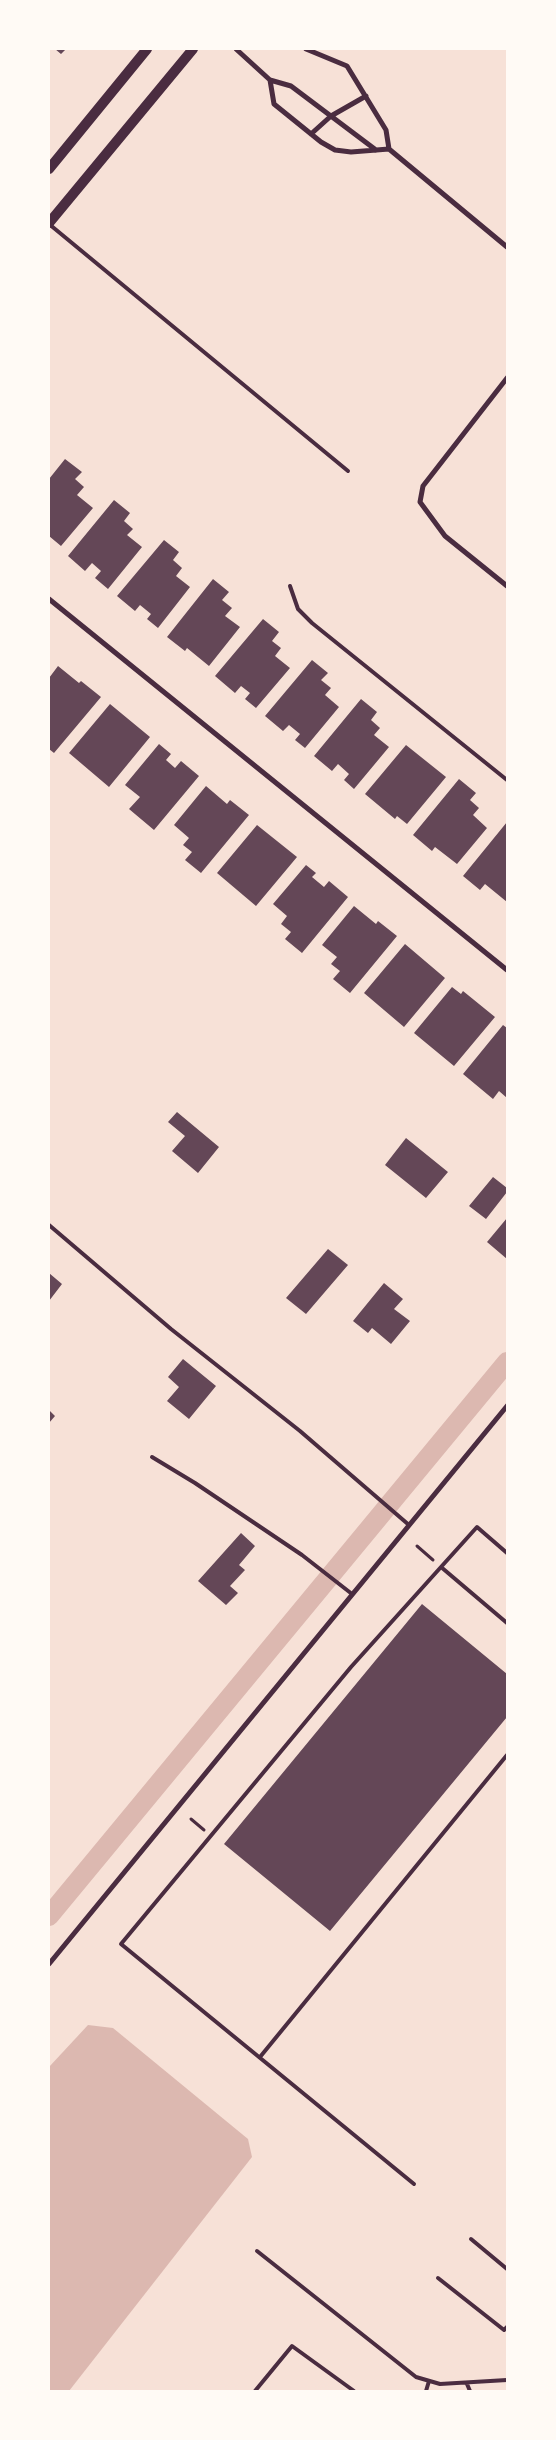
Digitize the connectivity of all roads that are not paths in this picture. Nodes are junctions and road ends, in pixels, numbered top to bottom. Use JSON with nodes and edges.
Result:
{"nodes":[{"id":1,"x":147,"y":49,"type":"edge"},
{"id":2,"x":193,"y":49,"type":"edge"},
{"id":3,"x":236,"y":49,"type":"edge"},
{"id":4,"x":306,"y":49,"type":"edge"},
{"id":5,"x":270,"y":80,"type":"junction"},
{"id":6,"x":366,"y":96,"type":"junction"},
{"id":7,"x":331,"y":116,"type":"junction"},
{"id":8,"x":311,"y":134,"type":"junction"},
{"id":9,"x":389,"y":149,"type":"junction"},
{"id":10,"x":376,"y":150,"type":"junction"},
{"id":11,"x":49,"y":169,"type":"edge"},
{"id":12,"x":49,"y":224,"type":"edge"},
{"id":13,"x":507,"y":247,"type":"edge"},
{"id":14,"x":507,"y":378,"type":"edge"},
{"id":15,"x":348,"y":471,"type":"dead end"},
{"id":16,"x":290,"y":586,"type":"dead end"},
{"id":17,"x":507,"y":586,"type":"edge"},
{"id":18,"x":49,"y":599,"type":"edge"},
{"id":19,"x":507,"y":780,"type":"edge"},
{"id":20,"x":507,"y":970,"type":"edge"},
{"id":21,"x":49,"y":1225,"type":"edge"},
{"id":22,"x":507,"y":1406,"type":"edge"},
{"id":23,"x":152,"y":1457,"type":"dead end"},
{"id":24,"x":409,"y":1525,"type":"junction"},
{"id":25,"x":507,"y":1553,"type":"edge"},
{"id":26,"x":441,"y":1567,"type":"junction"},
{"id":27,"x":352,"y":1594,"type":"junction"},
{"id":28,"x":507,"y":1623,"type":"edge"},
{"id":29,"x":507,"y":1755,"type":"edge"},
{"id":30,"x":49,"y":1964,"type":"edge"},
{"id":31,"x":260,"y":2057,"type":"junction"},
{"id":32,"x":414,"y":2184,"type":"dead end"},
{"id":33,"x":471,"y":2239,"type":"dead end"},
{"id":34,"x":257,"y":2251,"type":"dead end"},
{"id":35,"x":507,"y":2269,"type":"edge"},
{"id":36,"x":438,"y":2278,"type":"dead end"},
{"id":37,"x":507,"y":2326,"type":"edge"},
{"id":38,"x":507,"y":2380,"type":"edge"},
{"id":39,"x":429,"y":2381,"type":"junction"},
{"id":40,"x":467,"y":2384,"type":"junction"},
{"id":41,"x":255,"y":2391,"type":"edge"},
{"id":42,"x":354,"y":2391,"type":"edge"},
{"id":43,"x":426,"y":2391,"type":"edge"},
{"id":44,"x":470,"y":2391,"type":"edge"}],
"edges":[{"from":1,"to":11,"type":"main road"},
{"from":2,"to":12,"type":"main road"},
{"from":3,"to":5,"type":"street"},
{"from":4,"to":6,"type":"street"},
{"from":5,"to":7,"type":"street"},
{"from":5,"to":8,"type":"street"},
{"from":6,"to":7,"type":"street"},
{"from":6,"to":9,"type":"street"},
{"from":7,"to":8,"type":"street"},
{"from":7,"to":10,"type":"street"},
{"from":8,"to":10,"type":"street"},
{"from":9,"to":10,"type":"street"},
{"from":9,"to":13,"type":"street"},
{"from":12,"to":15,"type":"lane"},
{"from":14,"to":17,"type":"street"},
{"from":16,"to":19,"type":"lane"},
{"from":18,"to":20,"type":"street"},
{"from":21,"to":24,"type":"lane"},
{"from":22,"to":24,"type":"street"},
{"from":23,"to":27,"type":"lane"},
{"from":24,"to":27,"type":"street"},
{"from":25,"to":26,"type":"lane"},
{"from":26,"to":28,"type":"lane"},
{"from":26,"to":31,"type":"lane"},
{"from":27,"to":30,"type":"street"},
{"from":29,"to":31,"type":"lane"},
{"from":31,"to":32,"type":"lane"},
{"from":33,"to":35,"type":"lane"},
{"from":34,"to":39,"type":"lane"},
{"from":36,"to":37,"type":"lane"},
{"from":38,"to":40,"type":"lane"},
{"from":39,"to":40,"type":"lane"},
{"from":39,"to":43,"type":"lane"},
{"from":40,"to":44,"type":"lane"},
{"from":41,"to":42,"type":"lane"}]}
